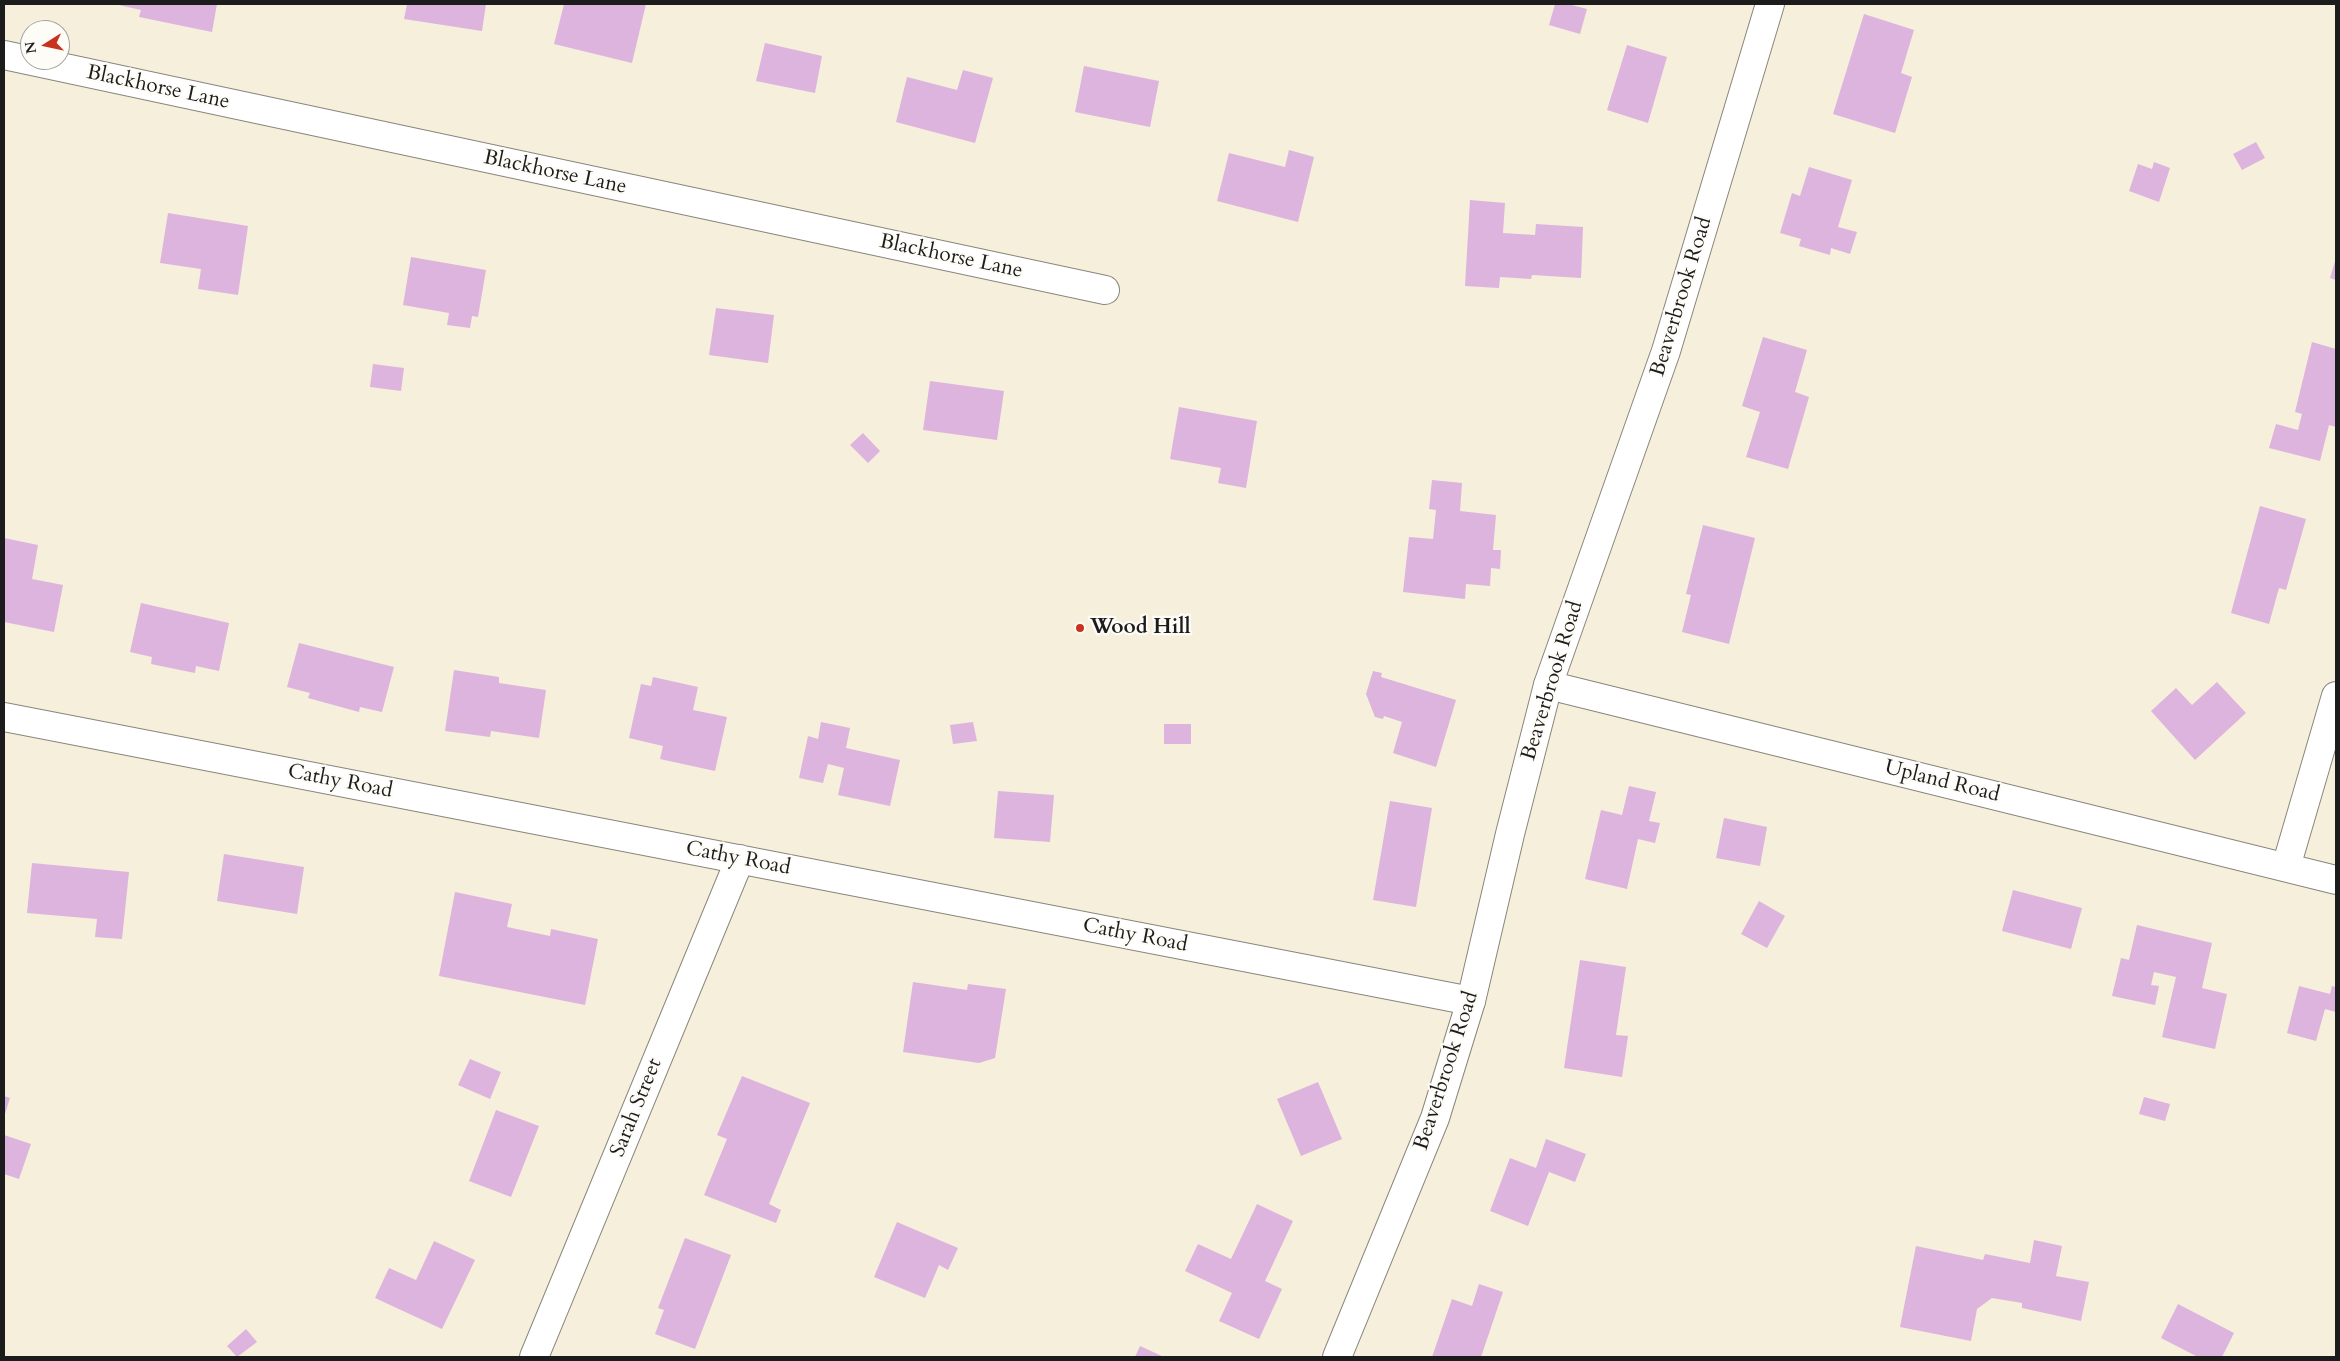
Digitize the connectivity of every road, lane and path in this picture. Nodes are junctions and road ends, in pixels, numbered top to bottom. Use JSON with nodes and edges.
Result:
{"nodes":[{"id":1,"x":1770,"y":4,"type":"edge"},
{"id":2,"x":4,"y":55,"type":"edge"},
{"id":3,"x":1105,"y":290,"type":"dead end"},
{"id":4,"x":1548,"y":685,"type":"junction"},
{"id":5,"x":2336,"y":696,"type":"edge"},
{"id":6,"x":4,"y":717,"type":"edge"},
{"id":7,"x":740,"y":859,"type":"junction"},
{"id":8,"x":2286,"y":867,"type":"junction"},
{"id":9,"x":2336,"y":880,"type":"edge"},
{"id":10,"x":1471,"y":1001,"type":"junction"},
{"id":11,"x":534,"y":1357,"type":"edge"},
{"id":12,"x":1337,"y":1357,"type":"edge"}],
"edges":[{"from":1,"to":4,"type":"street","name":"Beaverbrook Road"},
{"from":2,"to":3,"type":"street","name":"Blackhorse Lane"},
{"from":4,"to":8,"type":"street","name":"Upland Road"},
{"from":4,"to":10,"type":"street","name":"Beaverbrook Road"},
{"from":5,"to":8,"type":"street"},
{"from":6,"to":7,"type":"street","name":"Cathy Road"},
{"from":7,"to":10,"type":"street","name":"Cathy Road"},
{"from":7,"to":11,"type":"street","name":"Sarah Street"},
{"from":8,"to":9,"type":"street","name":"Upland Road"},
{"from":10,"to":12,"type":"street","name":"Beaverbrook Road"}]}
